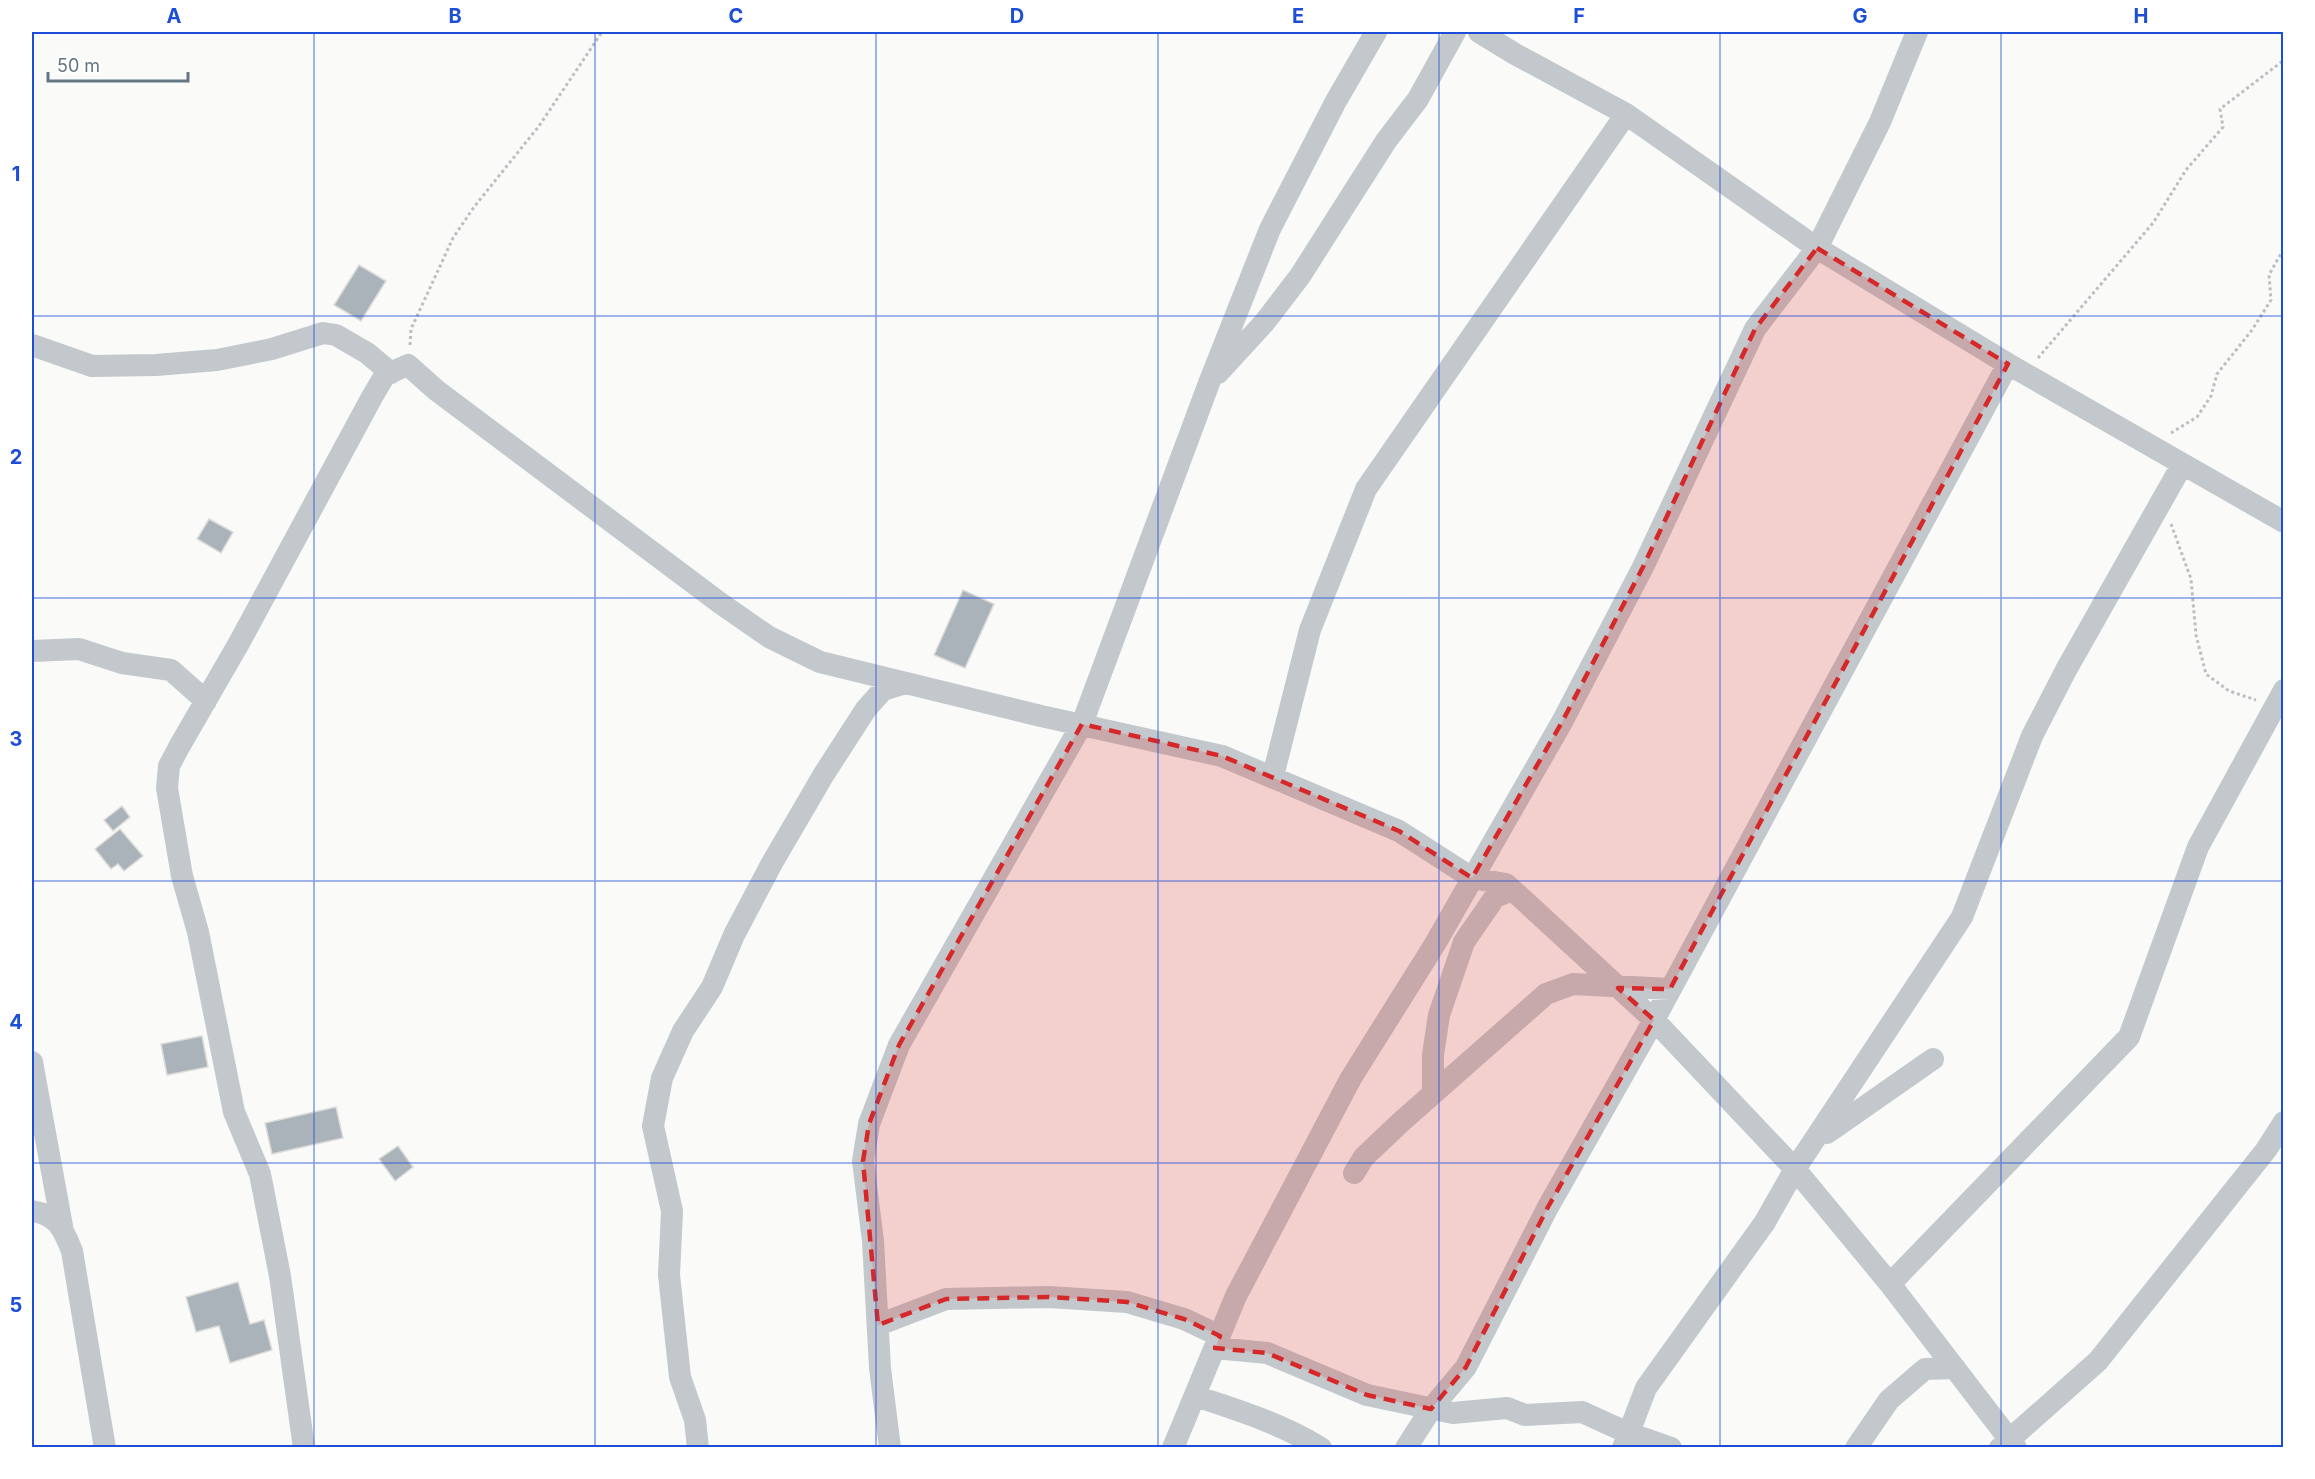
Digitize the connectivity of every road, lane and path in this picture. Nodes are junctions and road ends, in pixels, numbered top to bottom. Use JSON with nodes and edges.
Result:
{"nodes":[{"id":1,"x":602,"y":32,"type":"edge"},
{"id":2,"x":1376,"y":32,"type":"edge"},
{"id":3,"x":1455,"y":32,"type":"edge"},
{"id":4,"x":1479,"y":32,"type":"edge"},
{"id":5,"x":1917,"y":32,"type":"edge"},
{"id":6,"x":2283,"y":60,"type":"edge"},
{"id":7,"x":1626,"y":114,"type":"junction"},
{"id":8,"x":1817,"y":248,"type":"junction"},
{"id":9,"x":2283,"y":248,"type":"edge"},
{"id":10,"x":32,"y":345,"type":"edge"},
{"id":11,"x":399,"y":369,"type":"junction"},
{"id":12,"x":2017,"y":369,"type":"junction"},
{"id":13,"x":1209,"y":382,"type":"junction"},
{"id":14,"x":2148,"y":445,"type":"junction"},
{"id":15,"x":2182,"y":465,"type":"junction"},
{"id":16,"x":2163,"y":498,"type":"junction"},
{"id":17,"x":2283,"y":522,"type":"edge"},
{"id":18,"x":32,"y":651,"type":"edge"},
{"id":19,"x":904,"y":683,"type":"junction"},
{"id":20,"x":2274,"y":693,"type":"edge"},
{"id":21,"x":206,"y":701,"type":"junction"},
{"id":22,"x":1082,"y":724,"type":"junction"},
{"id":23,"x":1273,"y":776,"type":"junction"},
{"id":24,"x":1472,"y":878,"type":"junction"},
{"id":25,"x":1512,"y":890,"type":"junction"},
{"id":26,"x":1618,"y":988,"type":"junction"},
{"id":27,"x":1670,"y":989,"type":"junction"},
{"id":28,"x":1654,"y":1020,"type":"junction"},
{"id":29,"x":1933,"y":1059,"type":"dead end"},
{"id":30,"x":32,"y":1062,"type":"edge"},
{"id":31,"x":1433,"y":1093,"type":"junction"},
{"id":32,"x":2283,"y":1122,"type":"edge"},
{"id":33,"x":1813,"y":1143,"type":"junction"},
{"id":34,"x":1796,"y":1169,"type":"junction"},
{"id":35,"x":1354,"y":1173,"type":"dead end"},
{"id":36,"x":32,"y":1210,"type":"edge"},
{"id":37,"x":63,"y":1226,"type":"junction"},
{"id":38,"x":1890,"y":1284,"type":"junction"},
{"id":39,"x":878,"y":1326,"type":"junction"},
{"id":40,"x":1217,"y":1342,"type":"junction"},
{"id":41,"x":1955,"y":1368,"type":"junction"},
{"id":42,"x":1195,"y":1396,"type":"junction"},
{"id":43,"x":1431,"y":1409,"type":"junction"},
{"id":44,"x":1625,"y":1441,"type":"edge"},
{"id":45,"x":2009,"y":1444,"type":"edge"},
{"id":46,"x":105,"y":1448,"type":"edge"},
{"id":47,"x":304,"y":1448,"type":"edge"},
{"id":48,"x":698,"y":1448,"type":"edge"},
{"id":49,"x":890,"y":1448,"type":"edge"},
{"id":50,"x":1173,"y":1448,"type":"edge"},
{"id":51,"x":1321,"y":1448,"type":"edge"},
{"id":52,"x":1406,"y":1448,"type":"edge"},
{"id":53,"x":1671,"y":1448,"type":"edge"},
{"id":54,"x":1856,"y":1448,"type":"edge"}],
"edges":[{"from":1,"to":11,"type":"path"},
{"from":2,"to":13,"type":"street"},
{"from":3,"to":13,"type":"street"},
{"from":4,"to":7,"type":"street"},
{"from":5,"to":8,"type":"street"},
{"from":6,"to":12,"type":"path"},
{"from":7,"to":8,"type":"street"},
{"from":7,"to":23,"type":"street"},
{"from":8,"to":12,"type":"street"},
{"from":8,"to":24,"type":"street"},
{"from":9,"to":14,"type":"path"},
{"from":10,"to":11,"type":"street"},
{"from":11,"to":19,"type":"street"},
{"from":11,"to":21,"type":"street"},
{"from":12,"to":14,"type":"street"},
{"from":12,"to":27,"type":"street"},
{"from":13,"to":22,"type":"street"},
{"from":14,"to":15,"type":"street"},
{"from":15,"to":16,"type":"street"},
{"from":15,"to":17,"type":"street"},
{"from":16,"to":20,"type":"path"},
{"from":16,"to":33,"type":"street"},
{"from":18,"to":21,"type":"street"},
{"from":19,"to":22,"type":"street"},
{"from":19,"to":48,"type":"street"},
{"from":20,"to":38,"type":"street"},
{"from":21,"to":47,"type":"street"},
{"from":22,"to":23,"type":"street"},
{"from":22,"to":39,"type":"street"},
{"from":23,"to":24,"type":"street"},
{"from":24,"to":25,"type":"street"},
{"from":24,"to":40,"type":"street"},
{"from":25,"to":26,"type":"street"},
{"from":25,"to":31,"type":"street"},
{"from":26,"to":27,"type":"street"},
{"from":26,"to":28,"type":"street"},
{"from":26,"to":31,"type":"street"},
{"from":27,"to":28,"type":"street"},
{"from":28,"to":34,"type":"street"},
{"from":28,"to":43,"type":"street"},
{"from":29,"to":33,"type":"street"},
{"from":30,"to":37,"type":"street"},
{"from":31,"to":35,"type":"street"},
{"from":32,"to":45,"type":"street"},
{"from":33,"to":34,"type":"street"},
{"from":34,"to":38,"type":"street"},
{"from":34,"to":44,"type":"street"},
{"from":36,"to":37,"type":"street"},
{"from":37,"to":46,"type":"street"},
{"from":38,"to":41,"type":"street"},
{"from":39,"to":40,"type":"street"},
{"from":39,"to":49,"type":"street"},
{"from":40,"to":42,"type":"street"},
{"from":40,"to":43,"type":"street"},
{"from":41,"to":45,"type":"street"},
{"from":41,"to":54,"type":"street"},
{"from":42,"to":50,"type":"street"},
{"from":42,"to":51,"type":"street"},
{"from":43,"to":44,"type":"street"},
{"from":43,"to":52,"type":"street"},
{"from":44,"to":53,"type":"street"}]}
